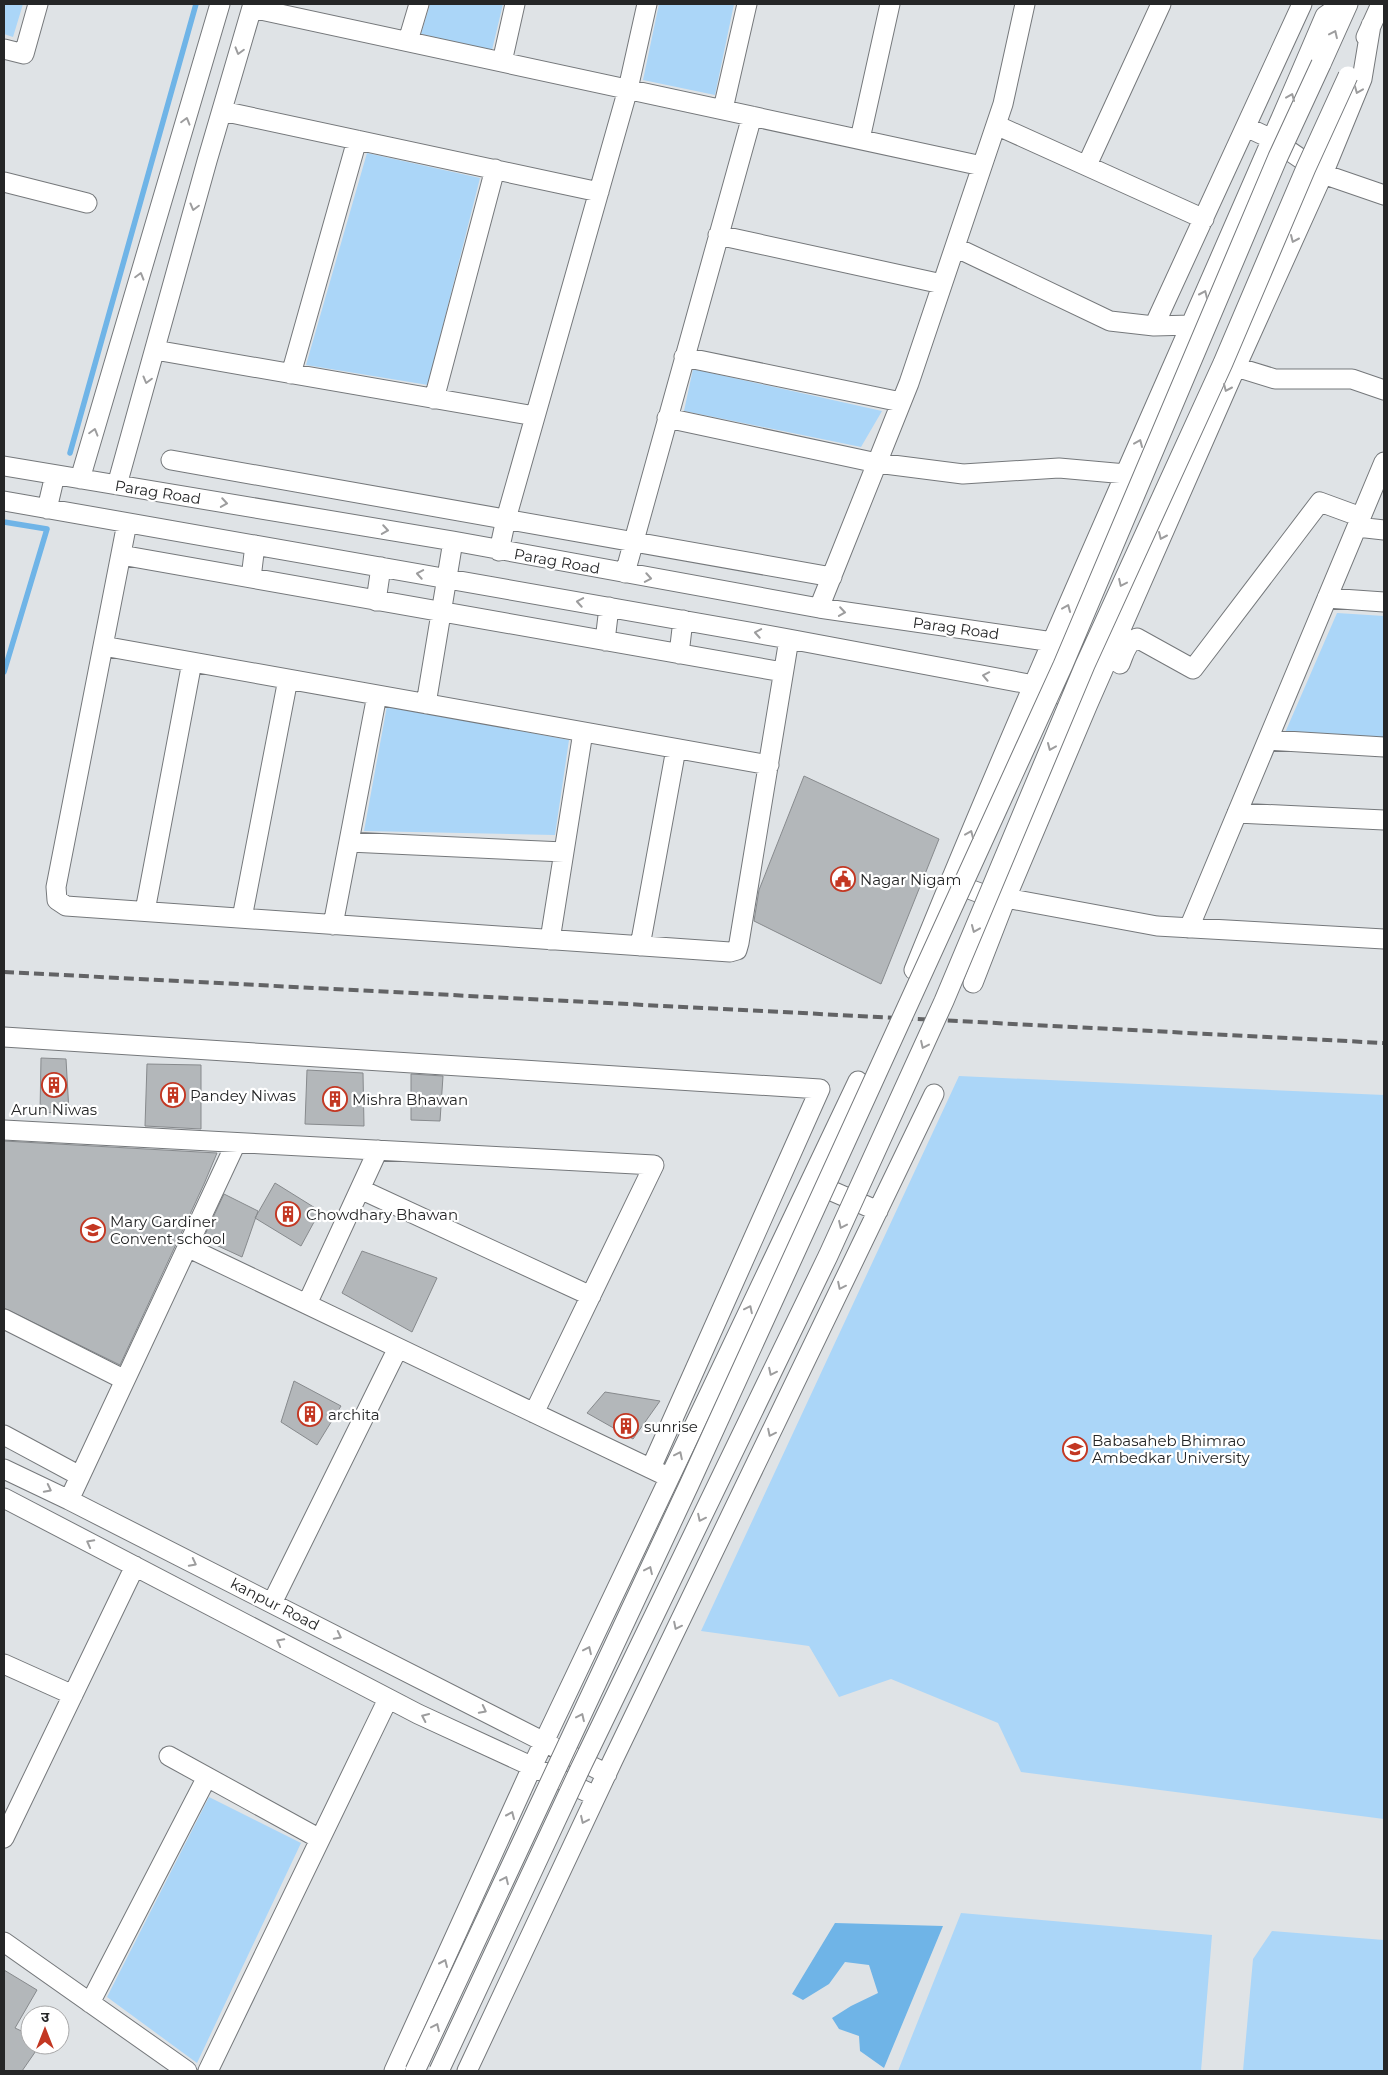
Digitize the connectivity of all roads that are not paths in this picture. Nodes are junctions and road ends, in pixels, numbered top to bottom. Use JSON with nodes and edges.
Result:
{"nodes":[{"id":1,"x":38,"y":4,"type":"edge"},
{"id":2,"x":220,"y":4,"type":"edge"},
{"id":3,"x":419,"y":4,"type":"edge"},
{"id":4,"x":515,"y":4,"type":"edge"},
{"id":5,"x":647,"y":4,"type":"edge"},
{"id":6,"x":747,"y":4,"type":"edge"},
{"id":7,"x":890,"y":4,"type":"edge"},
{"id":8,"x":1025,"y":4,"type":"edge"},
{"id":9,"x":1161,"y":4,"type":"edge"},
{"id":10,"x":1302,"y":4,"type":"edge"},
{"id":11,"x":1342,"y":4,"type":"edge"},
{"id":12,"x":1348,"y":4,"type":"edge"},
{"id":13,"x":1381,"y":4,"type":"edge"},
{"id":14,"x":252,"y":6,"type":"edge"},
{"id":15,"x":1371,"y":25,"type":"junction"},
{"id":16,"x":408,"y":41,"type":"junction"},
{"id":17,"x":4,"y":49,"type":"edge"},
{"id":18,"x":502,"y":62,"type":"junction"},
{"id":19,"x":628,"y":89,"type":"junction"},
{"id":20,"x":723,"y":109,"type":"junction"},
{"id":21,"x":222,"y":110,"type":"junction"},
{"id":22,"x":752,"y":116,"type":"junction"},
{"id":23,"x":996,"y":125,"type":"junction"},
{"id":24,"x":1246,"y":127,"type":"junction"},
{"id":25,"x":860,"y":139,"type":"junction"},
{"id":26,"x":1272,"y":139,"type":"junction"},
{"id":27,"x":357,"y":140,"type":"junction"},
{"id":28,"x":1087,"y":165,"type":"junction"},
{"id":29,"x":982,"y":166,"type":"junction"},
{"id":30,"x":495,"y":170,"type":"junction"},
{"id":31,"x":1323,"y":174,"type":"junction"},
{"id":32,"x":4,"y":185,"type":"edge"},
{"id":33,"x":599,"y":192,"type":"junction"},
{"id":34,"x":1384,"y":195,"type":"edge"},
{"id":35,"x":87,"y":203,"type":"dead end"},
{"id":36,"x":1204,"y":219,"type":"junction"},
{"id":37,"x":718,"y":235,"type":"junction"},
{"id":38,"x":955,"y":247,"type":"junction"},
{"id":39,"x":942,"y":284,"type":"junction"},
{"id":40,"x":1191,"y":325,"type":"junction"},
{"id":41,"x":1154,"y":326,"type":"junction"},
{"id":42,"x":155,"y":350,"type":"junction"},
{"id":43,"x":684,"y":357,"type":"junction"},
{"id":44,"x":1236,"y":367,"type":"junction"},
{"id":45,"x":291,"y":374,"type":"junction"},
{"id":46,"x":1384,"y":390,"type":"edge"},
{"id":47,"x":434,"y":399,"type":"junction"},
{"id":48,"x":901,"y":402,"type":"junction"},
{"id":49,"x":535,"y":416,"type":"junction"},
{"id":50,"x":667,"y":418,"type":"junction"},
{"id":51,"x":171,"y":460,"type":"dead end"},
{"id":52,"x":1384,"y":462,"type":"edge"},
{"id":53,"x":877,"y":463,"type":"junction"},
{"id":54,"x":4,"y":466,"type":"edge"},
{"id":55,"x":1126,"y":474,"type":"junction"},
{"id":56,"x":55,"y":475,"type":"junction"},
{"id":57,"x":80,"y":479,"type":"junction"},
{"id":58,"x":118,"y":485,"type":"junction"},
{"id":59,"x":4,"y":501,"type":"edge"},
{"id":60,"x":47,"y":509,"type":"junction"},
{"id":61,"x":506,"y":520,"type":"junction"},
{"id":62,"x":1359,"y":522,"type":"junction"},
{"id":63,"x":1384,"y":530,"type":"edge"},
{"id":64,"x":124,"y":538,"type":"junction"},
{"id":65,"x":453,"y":541,"type":"junction"},
{"id":66,"x":632,"y":542,"type":"junction"},
{"id":67,"x":499,"y":551,"type":"junction"},
{"id":68,"x":253,"y":560,"type":"junction"},
{"id":69,"x":625,"y":573,"type":"junction"},
{"id":70,"x":832,"y":577,"type":"junction"},
{"id":71,"x":379,"y":582,"type":"junction"},
{"id":72,"x":443,"y":594,"type":"junction"},
{"id":73,"x":1327,"y":598,"type":"junction"},
{"id":74,"x":1384,"y":602,"type":"edge"},
{"id":75,"x":819,"y":608,"type":"junction"},
{"id":76,"x":607,"y":624,"type":"junction"},
{"id":77,"x":681,"y":637,"type":"junction"},
{"id":78,"x":1053,"y":642,"type":"junction"},
{"id":79,"x":103,"y":646,"type":"junction"},
{"id":80,"x":786,"y":654,"type":"junction"},
{"id":81,"x":1110,"y":656,"type":"junction"},
{"id":82,"x":192,"y":662,"type":"junction"},
{"id":83,"x":288,"y":679,"type":"junction"},
{"id":84,"x":1034,"y":685,"type":"junction"},
{"id":85,"x":377,"y":695,"type":"junction"},
{"id":86,"x":426,"y":704,"type":"junction"},
{"id":87,"x":1088,"y":704,"type":"junction"},
{"id":88,"x":583,"y":732,"type":"junction"},
{"id":89,"x":1268,"y":740,"type":"junction"},
{"id":90,"x":1384,"y":748,"type":"edge"},
{"id":91,"x":676,"y":749,"type":"junction"},
{"id":92,"x":769,"y":765,"type":"junction"},
{"id":93,"x":1238,"y":812,"type":"junction"},
{"id":94,"x":1384,"y":820,"type":"edge"},
{"id":95,"x":349,"y":842,"type":"junction"},
{"id":96,"x":564,"y":852,"type":"junction"},
{"id":97,"x":951,"y":879,"type":"junction"},
{"id":98,"x":1012,"y":900,"type":"junction"},
{"id":99,"x":145,"y":911,"type":"junction"},
{"id":100,"x":242,"y":918,"type":"junction"},
{"id":101,"x":334,"y":925,"type":"junction"},
{"id":102,"x":1189,"y":928,"type":"junction"},
{"id":103,"x":1384,"y":939,"type":"edge"},
{"id":104,"x":550,"y":940,"type":"junction"},
{"id":105,"x":640,"y":946,"type":"junction"},
{"id":106,"x":914,"y":970,"type":"dead end"},
{"id":107,"x":973,"y":983,"type":"dead end"},
{"id":108,"x":4,"y":1037,"type":"edge"},
{"id":109,"x":858,"y":1081,"type":"dead end"},
{"id":110,"x":934,"y":1094,"type":"dead end"},
{"id":111,"x":4,"y":1130,"type":"edge"},
{"id":112,"x":236,"y":1143,"type":"junction"},
{"id":113,"x":378,"y":1150,"type":"junction"},
{"id":114,"x":810,"y":1182,"type":"junction"},
{"id":115,"x":360,"y":1189,"type":"junction"},
{"id":116,"x":878,"y":1211,"type":"junction"},
{"id":117,"x":187,"y":1247,"type":"junction"},
{"id":118,"x":591,"y":1296,"type":"junction"},
{"id":119,"x":307,"y":1304,"type":"junction"},
{"id":120,"x":4,"y":1319,"type":"edge"},
{"id":121,"x":398,"y":1348,"type":"junction"},
{"id":122,"x":125,"y":1380,"type":"junction"},
{"id":123,"x":534,"y":1413,"type":"junction"},
{"id":124,"x":4,"y":1435,"type":"edge"},
{"id":125,"x":651,"y":1468,"type":"junction"},
{"id":126,"x":4,"y":1469,"type":"edge"},
{"id":127,"x":80,"y":1476,"type":"junction"},
{"id":128,"x":668,"y":1477,"type":"junction"},
{"id":129,"x":4,"y":1498,"type":"edge"},
{"id":130,"x":69,"y":1500,"type":"junction"},
{"id":131,"x":128,"y":1530,"type":"junction"},
{"id":132,"x":116,"y":1556,"type":"junction"},
{"id":133,"x":135,"y":1566,"type":"junction"},
{"id":134,"x":272,"y":1603,"type":"junction"},
{"id":135,"x":4,"y":1664,"type":"edge"},
{"id":136,"x":73,"y":1695,"type":"junction"},
{"id":137,"x":388,"y":1699,"type":"junction"},
{"id":138,"x":545,"y":1742,"type":"junction"},
{"id":139,"x":169,"y":1756,"type":"dead end"},
{"id":140,"x":532,"y":1767,"type":"junction"},
{"id":141,"x":607,"y":1774,"type":"junction"},
{"id":142,"x":207,"y":1777,"type":"junction"},
{"id":143,"x":596,"y":1796,"type":"junction"},
{"id":144,"x":4,"y":1838,"type":"edge"},
{"id":145,"x":320,"y":1839,"type":"junction"},
{"id":146,"x":4,"y":1942,"type":"edge"},
{"id":147,"x":90,"y":2004,"type":"junction"},
{"id":148,"x":187,"y":2071,"type":"edge"},
{"id":149,"x":208,"y":2071,"type":"edge"},
{"id":150,"x":394,"y":2071,"type":"edge"},
{"id":151,"x":415,"y":2071,"type":"edge"},
{"id":152,"x":439,"y":2071,"type":"edge"},
{"id":153,"x":467,"y":2071,"type":"edge"}],
"edges":[{"from":1,"to":17,"type":"street"},
{"from":57,"to":2,"type":"street","one_way":true},
{"from":3,"to":16,"type":"street"},
{"from":4,"to":18,"type":"street"},
{"from":5,"to":19,"type":"street"},
{"from":6,"to":20,"type":"street"},
{"from":7,"to":25,"type":"street"},
{"from":8,"to":23,"type":"street"},
{"from":9,"to":28,"type":"street"},
{"from":10,"to":24,"type":"street"},
{"from":26,"to":11,"type":"street","one_way":true},
{"from":151,"to":12,"type":"street","one_way":true,"bridge":true},
{"from":13,"to":15,"type":"street"},
{"from":14,"to":16,"type":"street"},
{"from":14,"to":21,"type":"street","one_way":true},
{"from":15,"to":31,"type":"street","one_way":true},
{"from":15,"to":152,"type":"street","one_way":true,"bridge":true},
{"from":16,"to":18,"type":"street"},
{"from":18,"to":19,"type":"street"},
{"from":19,"to":20,"type":"street"},
{"from":19,"to":33,"type":"street"},
{"from":20,"to":22,"type":"street"},
{"from":21,"to":27,"type":"street"},
{"from":21,"to":42,"type":"street","one_way":true},
{"from":22,"to":25,"type":"street"},
{"from":22,"to":37,"type":"street"},
{"from":23,"to":28,"type":"street"},
{"from":23,"to":29,"type":"street"},
{"from":24,"to":26,"type":"street"},
{"from":24,"to":36,"type":"street"},
{"from":25,"to":29,"type":"street"},
{"from":26,"to":31,"type":"street"},
{"from":40,"to":26,"type":"street","one_way":true},
{"from":27,"to":30,"type":"street"},
{"from":27,"to":45,"type":"street"},
{"from":28,"to":36,"type":"street"},
{"from":29,"to":38,"type":"street"},
{"from":30,"to":33,"type":"street"},
{"from":30,"to":47,"type":"street"},
{"from":31,"to":34,"type":"street"},
{"from":31,"to":44,"type":"street","one_way":true},
{"from":32,"to":35,"type":"street"},
{"from":33,"to":49,"type":"street"},
{"from":36,"to":41,"type":"street"},
{"from":37,"to":39,"type":"street"},
{"from":37,"to":43,"type":"street"},
{"from":38,"to":39,"type":"street"},
{"from":38,"to":41,"type":"street"},
{"from":39,"to":48,"type":"street"},
{"from":40,"to":41,"type":"street"},
{"from":55,"to":40,"type":"street","one_way":true},
{"from":42,"to":45,"type":"street"},
{"from":42,"to":58,"type":"street","one_way":true},
{"from":43,"to":48,"type":"street"},
{"from":43,"to":50,"type":"street"},
{"from":44,"to":46,"type":"street"},
{"from":44,"to":81,"type":"street","one_way":true},
{"from":45,"to":47,"type":"street"},
{"from":47,"to":49,"type":"street"},
{"from":48,"to":53,"type":"street"},
{"from":49,"to":61,"type":"street"},
{"from":50,"to":53,"type":"street"},
{"from":50,"to":66,"type":"street"},
{"from":51,"to":61,"type":"street"},
{"from":52,"to":62,"type":"street"},
{"from":53,"to":55,"type":"street"},
{"from":53,"to":70,"type":"street"},
{"from":54,"to":56,"type":"street","name":"Parag Road"},
{"from":78,"to":55,"type":"street","one_way":true},
{"from":56,"to":57,"type":"street","name":"Parag Road"},
{"from":56,"to":60,"type":"street"},
{"from":57,"to":58,"type":"street","name":"Parag Road"},
{"from":58,"to":65,"type":"street","name":"Parag Road","one_way":true},
{"from":59,"to":60,"type":"street"},
{"from":60,"to":64,"type":"street"},
{"from":61,"to":66,"type":"street"},
{"from":61,"to":67,"type":"street"},
{"from":62,"to":63,"type":"street"},
{"from":62,"to":73,"type":"street"},
{"from":62,"to":98,"type":"street"},
{"from":64,"to":68,"type":"street"},
{"from":64,"to":68,"type":"street"},
{"from":64,"to":79,"type":"street"},
{"from":65,"to":67,"type":"street","name":"Parag Road"},
{"from":65,"to":72,"type":"street"},
{"from":66,"to":69,"type":"street"},
{"from":66,"to":70,"type":"street"},
{"from":67,"to":69,"type":"street","name":"Parag Road"},
{"from":68,"to":71,"type":"street"},
{"from":68,"to":71,"type":"street"},
{"from":69,"to":75,"type":"street","name":"Parag Road","one_way":true},
{"from":70,"to":75,"type":"street"},
{"from":72,"to":71,"type":"street","one_way":true},
{"from":71,"to":72,"type":"street"},
{"from":76,"to":72,"type":"street","one_way":true},
{"from":72,"to":76,"type":"street"},
{"from":72,"to":86,"type":"street"},
{"from":73,"to":74,"type":"street"},
{"from":73,"to":89,"type":"street"},
{"from":75,"to":78,"type":"street","name":"Parag Road","one_way":true},
{"from":76,"to":77,"type":"street"},
{"from":76,"to":77,"type":"street"},
{"from":80,"to":77,"type":"street","one_way":true},
{"from":77,"to":80,"type":"street"},
{"from":78,"to":81,"type":"street","name":"Parag Road"},
{"from":78,"to":84,"type":"street"},
{"from":79,"to":82,"type":"street"},
{"from":79,"to":99,"type":"street"},
{"from":84,"to":80,"type":"street","one_way":true},
{"from":80,"to":92,"type":"street"},
{"from":81,"to":87,"type":"street"},
{"from":82,"to":83,"type":"street"},
{"from":82,"to":99,"type":"street"},
{"from":83,"to":85,"type":"street"},
{"from":83,"to":100,"type":"street"},
{"from":84,"to":87,"type":"street"},
{"from":97,"to":84,"type":"street","one_way":true},
{"from":85,"to":86,"type":"street"},
{"from":85,"to":95,"type":"street"},
{"from":86,"to":88,"type":"street"},
{"from":87,"to":98,"type":"street"},
{"from":88,"to":91,"type":"street"},
{"from":88,"to":96,"type":"street"},
{"from":89,"to":90,"type":"street"},
{"from":89,"to":93,"type":"street"},
{"from":91,"to":92,"type":"street"},
{"from":91,"to":105,"type":"street"},
{"from":92,"to":105,"type":"street"},
{"from":93,"to":94,"type":"street"},
{"from":93,"to":102,"type":"street"},
{"from":95,"to":96,"type":"street"},
{"from":95,"to":101,"type":"street"},
{"from":96,"to":104,"type":"street"},
{"from":97,"to":98,"type":"street"},
{"from":97,"to":106,"type":"street"},
{"from":98,"to":102,"type":"street"},
{"from":98,"to":107,"type":"street"},
{"from":99,"to":100,"type":"street"},
{"from":100,"to":101,"type":"street"},
{"from":101,"to":104,"type":"street"},
{"from":102,"to":103,"type":"street"},
{"from":104,"to":105,"type":"street"},
{"from":108,"to":125,"type":"street"},
{"from":109,"to":114,"type":"street"},
{"from":110,"to":116,"type":"street"},
{"from":111,"to":112,"type":"street"},
{"from":112,"to":113,"type":"street"},
{"from":112,"to":117,"type":"street"},
{"from":113,"to":115,"type":"street"},
{"from":113,"to":118,"type":"street"},
{"from":114,"to":116,"type":"street"},
{"from":128,"to":114,"type":"street","one_way":true},
{"from":115,"to":118,"type":"street"},
{"from":115,"to":119,"type":"street"},
{"from":116,"to":141,"type":"street","one_way":true},
{"from":117,"to":119,"type":"street"},
{"from":117,"to":122,"type":"street"},
{"from":118,"to":123,"type":"street"},
{"from":119,"to":121,"type":"street"},
{"from":120,"to":122,"type":"street"},
{"from":121,"to":123,"type":"street"},
{"from":121,"to":134,"type":"street"},
{"from":122,"to":127,"type":"street"},
{"from":123,"to":125,"type":"street"},
{"from":124,"to":127,"type":"street"},
{"from":125,"to":128,"type":"street"},
{"from":126,"to":130,"type":"street","name":"kanpur Road","one_way":true},
{"from":127,"to":130,"type":"street"},
{"from":138,"to":128,"type":"street","one_way":true},
{"from":132,"to":129,"type":"street","one_way":true},
{"from":130,"to":131,"type":"street","name":"kanpur Road"},
{"from":131,"to":132,"type":"street"},
{"from":131,"to":134,"type":"street","name":"kanpur Road","one_way":true},
{"from":132,"to":133,"type":"street"},
{"from":133,"to":136,"type":"street"},
{"from":137,"to":133,"type":"street","one_way":true},
{"from":134,"to":138,"type":"street","name":"kanpur Road","one_way":true},
{"from":135,"to":136,"type":"street"},
{"from":136,"to":144,"type":"street"},
{"from":140,"to":137,"type":"street","one_way":true},
{"from":137,"to":145,"type":"street"},
{"from":138,"to":140,"type":"street"},
{"from":138,"to":141,"type":"street","name":"kanpur Road"},
{"from":139,"to":142,"type":"street"},
{"from":140,"to":143,"type":"street"},
{"from":150,"to":140,"type":"street","one_way":true},
{"from":141,"to":143,"type":"street"},
{"from":142,"to":145,"type":"street"},
{"from":142,"to":147,"type":"street"},
{"from":143,"to":153,"type":"street","one_way":true},
{"from":145,"to":149,"type":"street"},
{"from":146,"to":147,"type":"street"},
{"from":147,"to":148,"type":"street"}]}
